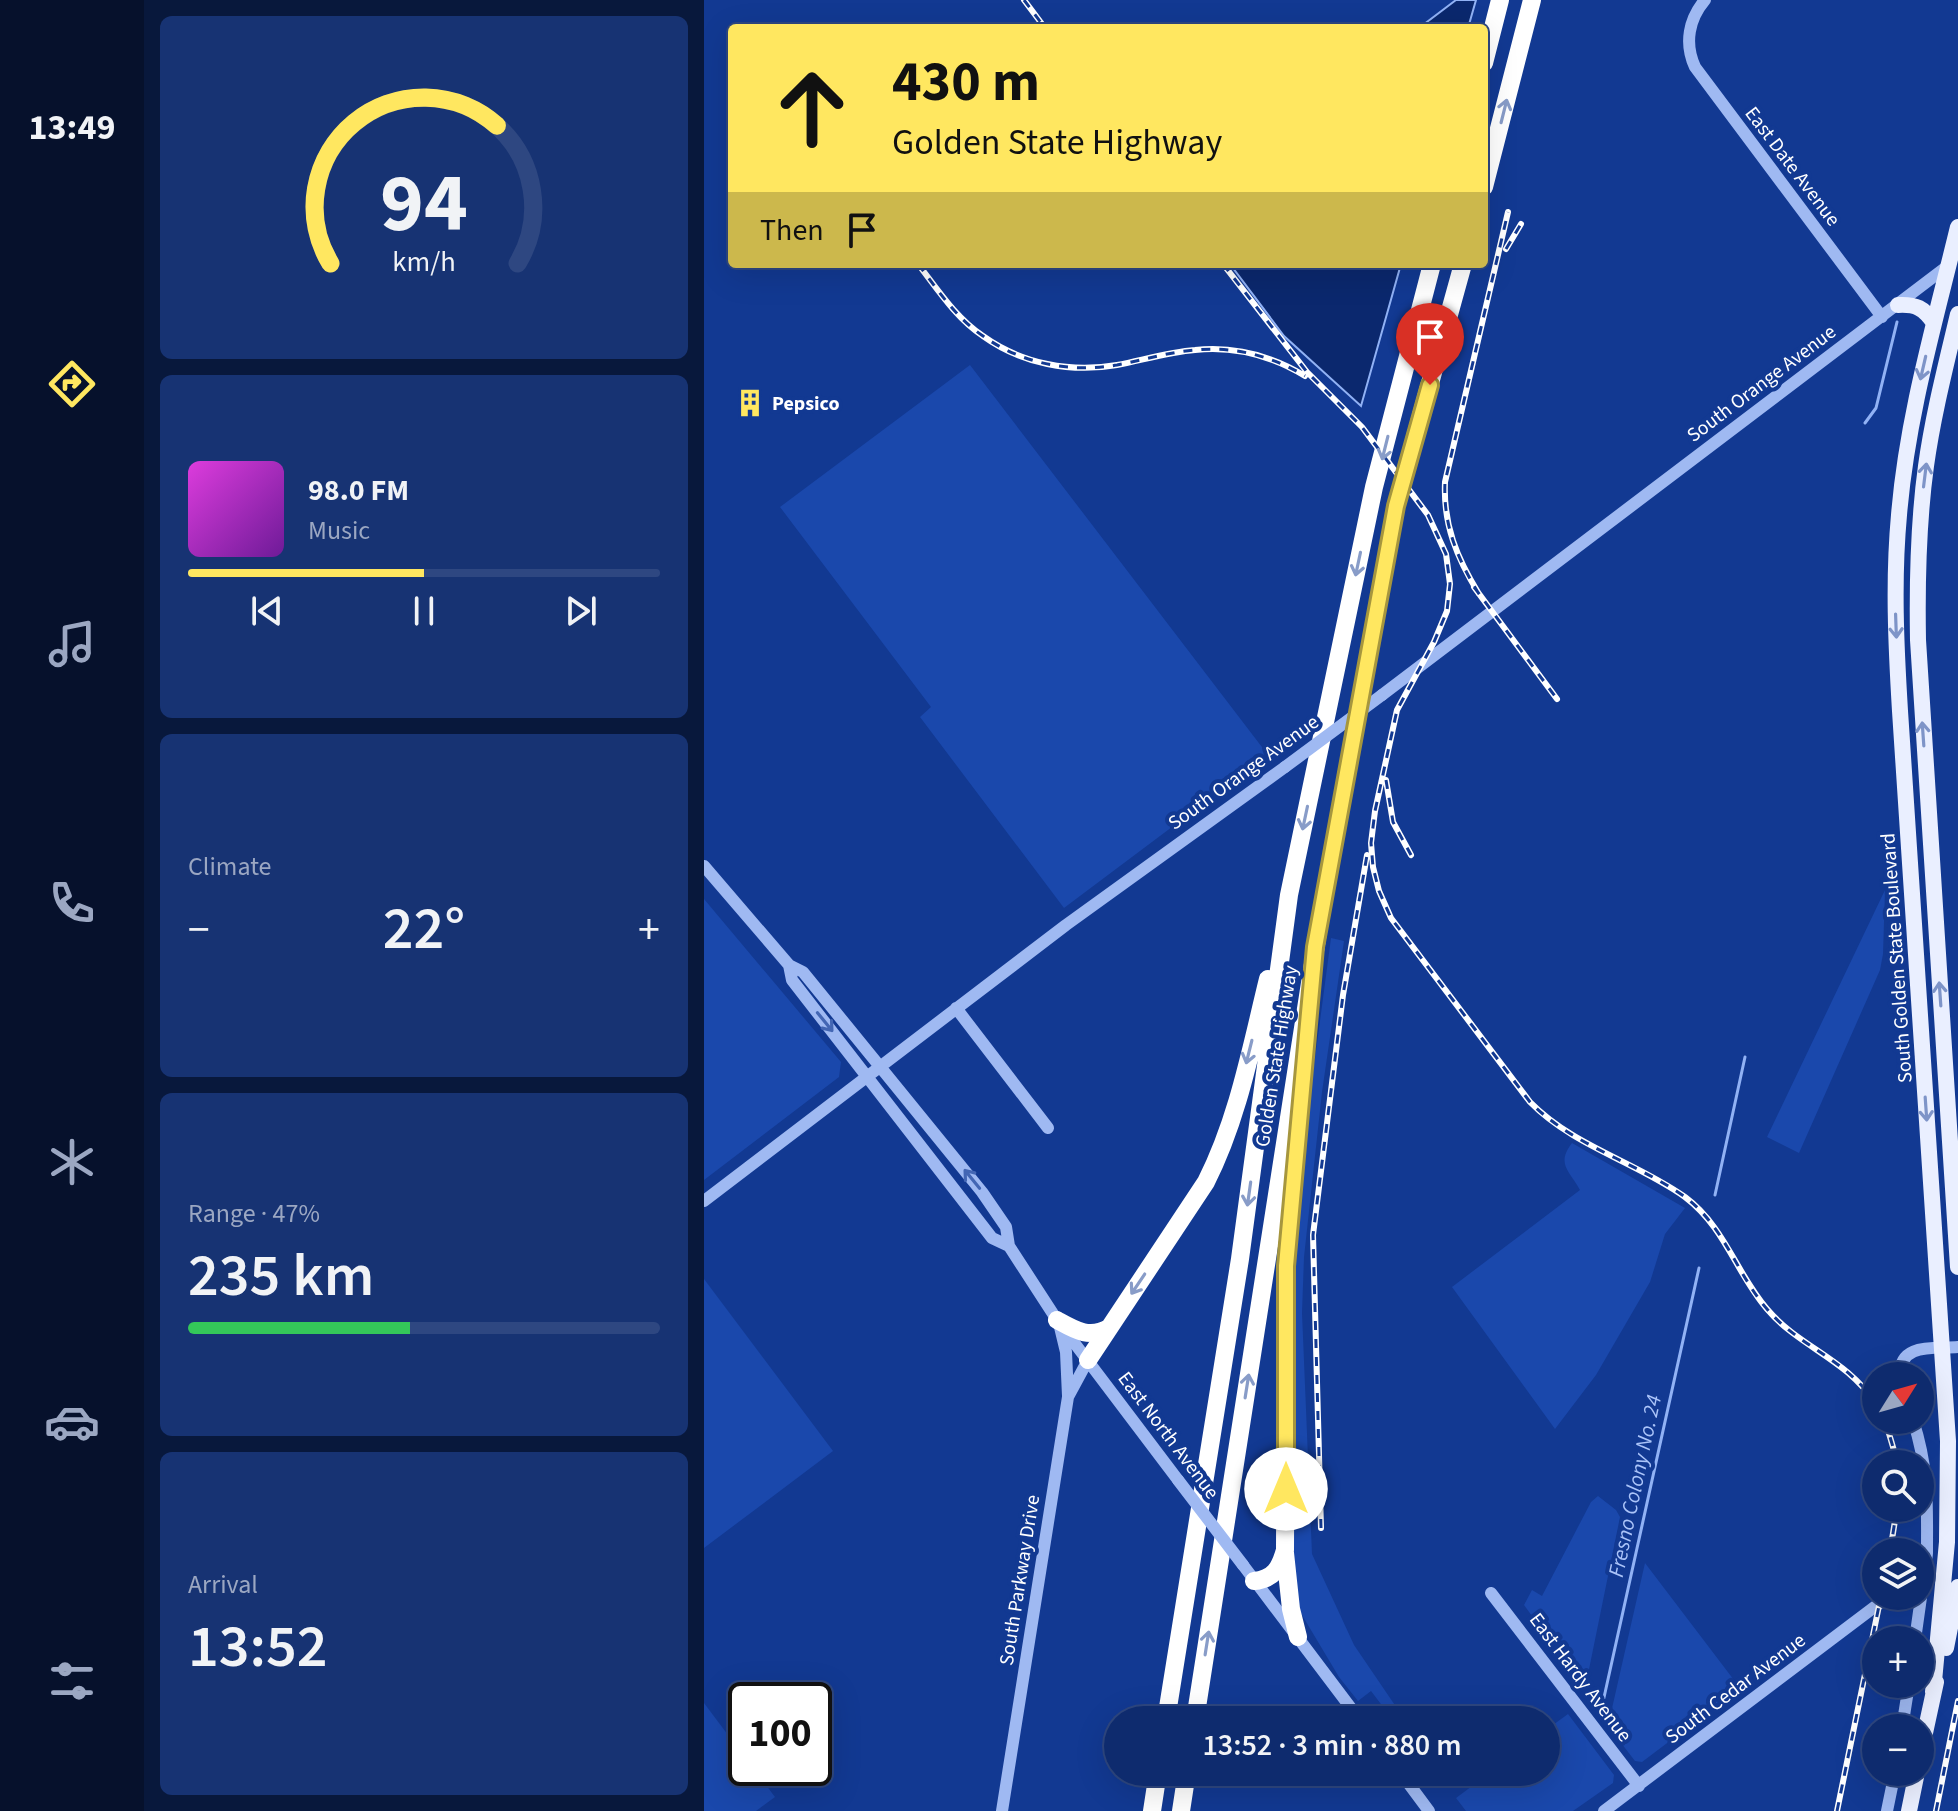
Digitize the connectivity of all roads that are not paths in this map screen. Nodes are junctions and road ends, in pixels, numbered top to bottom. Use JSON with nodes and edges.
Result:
{"nodes":[{"id":1,"x":1500,"y":0,"type":"edge"},
{"id":2,"x":1532,"y":0,"type":"edge"},
{"id":3,"x":1705,"y":0,"type":"edge"},
{"id":4,"x":1488,"y":47,"type":"edge"},
{"id":5,"x":1488,"y":171,"type":"edge"},
{"id":6,"x":1958,"y":227,"type":"edge"},
{"id":7,"x":1953,"y":262,"type":"edge"},
{"id":8,"x":1431,"y":268,"type":"edge"},
{"id":9,"x":1462,"y":268,"type":"edge"},
{"id":10,"x":1898,"y":305,"type":"junction"},
{"id":11,"x":1958,"y":314,"type":"edge"},
{"id":12,"x":1882,"y":317,"type":"junction"},
{"id":13,"x":1934,"y":323,"type":"junction"},
{"id":14,"x":704,"y":866,"type":"edge"},
{"id":15,"x":1289,"y":895,"type":"junction"},
{"id":16,"x":1315,"y":947,"type":"junction"},
{"id":17,"x":789,"y":965,"type":"junction"},
{"id":18,"x":956,"y":1008,"type":"junction"},
{"id":19,"x":881,"y":1066,"type":"junction"},
{"id":20,"x":868,"y":1075,"type":"junction"},
{"id":21,"x":1048,"y":1128,"type":"dead end"},
{"id":22,"x":704,"y":1201,"type":"edge"},
{"id":23,"x":1009,"y":1246,"type":"junction"},
{"id":24,"x":1958,"y":1267,"type":"edge"},
{"id":25,"x":1057,"y":1320,"type":"junction"},
{"id":26,"x":1109,"y":1328,"type":"junction"},
{"id":27,"x":1951,"y":1348,"type":"edge"},
{"id":28,"x":1088,"y":1360,"type":"junction"},
{"id":29,"x":1902,"y":1362,"type":"edge"},
{"id":30,"x":1068,"y":1397,"type":"junction"},
{"id":31,"x":1917,"y":1434,"type":"edge"},
{"id":32,"x":1926,"y":1538,"type":"edge"},
{"id":33,"x":1285,"y":1550,"type":"junction"},
{"id":34,"x":1254,"y":1581,"type":"junction"},
{"id":35,"x":1958,"y":1587,"type":"edge"},
{"id":36,"x":1491,"y":1593,"type":"dead end"},
{"id":37,"x":1871,"y":1610,"type":"edge"},
{"id":38,"x":1298,"y":1637,"type":"junction"},
{"id":39,"x":1934,"y":1681,"type":"edge"},
{"id":40,"x":1934,"y":1689,"type":"edge"},
{"id":41,"x":1168,"y":1706,"type":"edge"},
{"id":42,"x":1197,"y":1706,"type":"edge"},
{"id":43,"x":1350,"y":1706,"type":"edge"},
{"id":44,"x":1156,"y":1786,"type":"edge"},
{"id":45,"x":1185,"y":1786,"type":"edge"},
{"id":46,"x":1410,"y":1786,"type":"edge"},
{"id":47,"x":1639,"y":1786,"type":"junction"},
{"id":48,"x":1892,"y":1786,"type":"edge"},
{"id":49,"x":1914,"y":1786,"type":"edge"},
{"id":50,"x":1002,"y":1811,"type":"edge"},
{"id":51,"x":1152,"y":1811,"type":"edge"},
{"id":52,"x":1181,"y":1811,"type":"edge"},
{"id":53,"x":1429,"y":1811,"type":"edge"},
{"id":54,"x":1604,"y":1811,"type":"edge"},
{"id":55,"x":1887,"y":1811,"type":"edge"},
{"id":56,"x":1909,"y":1811,"type":"edge"}],
"edges":[{"from":1,"to":4,"type":"highway"},
{"from":5,"to":2,"type":"highway","one_way":true},
{"from":3,"to":12,"type":"street","name":"East Date Avenue"},
{"from":6,"to":7,"type":"main road","name":"South Golden State Boulevard"},
{"from":7,"to":10,"type":"street","name":"South Orange Avenue"},
{"from":7,"to":13,"type":"main road","name":"South Golden State Boulevard"},
{"from":8,"to":15,"type":"highway","name":"Golden State Highway","one_way":true},
{"from":9,"to":16,"type":"highway","name":"Golden State Highway"},
{"from":10,"to":12,"type":"street","name":"South Orange Avenue"},
{"from":10,"to":13,"type":"main road"},
{"from":24,"to":11,"type":"main road","name":"South Golden State Boulevard","one_way":true},
{"from":12,"to":18,"type":"street","name":"South Orange Avenue","bridge":true},
{"from":13,"to":27,"type":"main road","name":"South Golden State Boulevard","one_way":true},
{"from":14,"to":17,"type":"street","name":"East North Avenue"},
{"from":15,"to":26,"type":"highway","one_way":true},
{"from":15,"to":41,"type":"highway","name":"Golden State Highway","one_way":true},
{"from":16,"to":33,"type":"highway"},
{"from":42,"to":16,"type":"highway","name":"Golden State Highway","one_way":true},
{"from":17,"to":19,"type":"street","name":"East North Avenue"},
{"from":17,"to":20,"type":"street","name":"East North Avenue","one_way":true},
{"from":18,"to":19,"type":"street","name":"South Orange Avenue"},
{"from":18,"to":21,"type":"street"},
{"from":19,"to":20,"type":"street","name":"South Orange Avenue"},
{"from":23,"to":19,"type":"street","name":"East North Avenue","one_way":true},
{"from":20,"to":22,"type":"street","name":"South Orange Avenue"},
{"from":20,"to":23,"type":"street","name":"East North Avenue"},
{"from":23,"to":25,"type":"street","name":"East North Avenue"},
{"from":25,"to":26,"type":"highway"},
{"from":25,"to":28,"type":"street","name":"East North Avenue"},
{"from":25,"to":30,"type":"street"},
{"from":26,"to":28,"type":"highway"},
{"from":27,"to":29,"type":"street"},
{"from":27,"to":39,"type":"main road","name":"South Golden State Boulevard"},
{"from":28,"to":30,"type":"street","name":"South Parkway Drive"},
{"from":28,"to":34,"type":"street","name":"East North Avenue","bridge":true},
{"from":30,"to":50,"type":"street","name":"South Parkway Drive"},
{"from":31,"to":32,"type":"street"},
{"from":33,"to":34,"type":"highway"},
{"from":33,"to":38,"type":"highway"},
{"from":34,"to":38,"type":"street","name":"East North Avenue"},
{"from":35,"to":40,"type":"main road","name":"South Golden State Boulevard"},
{"from":36,"to":47,"type":"street","name":"East Hardy Avenue"},
{"from":37,"to":47,"type":"street","name":"South Cedar Avenue"},
{"from":38,"to":43,"type":"street","name":"East North Avenue"},
{"from":44,"to":51,"type":"highway"},
{"from":45,"to":52,"type":"highway"},
{"from":46,"to":53,"type":"street"},
{"from":47,"to":54,"type":"street","name":"South Cedar Avenue"},
{"from":48,"to":55,"type":"street"},
{"from":49,"to":56,"type":"main road"}]}
